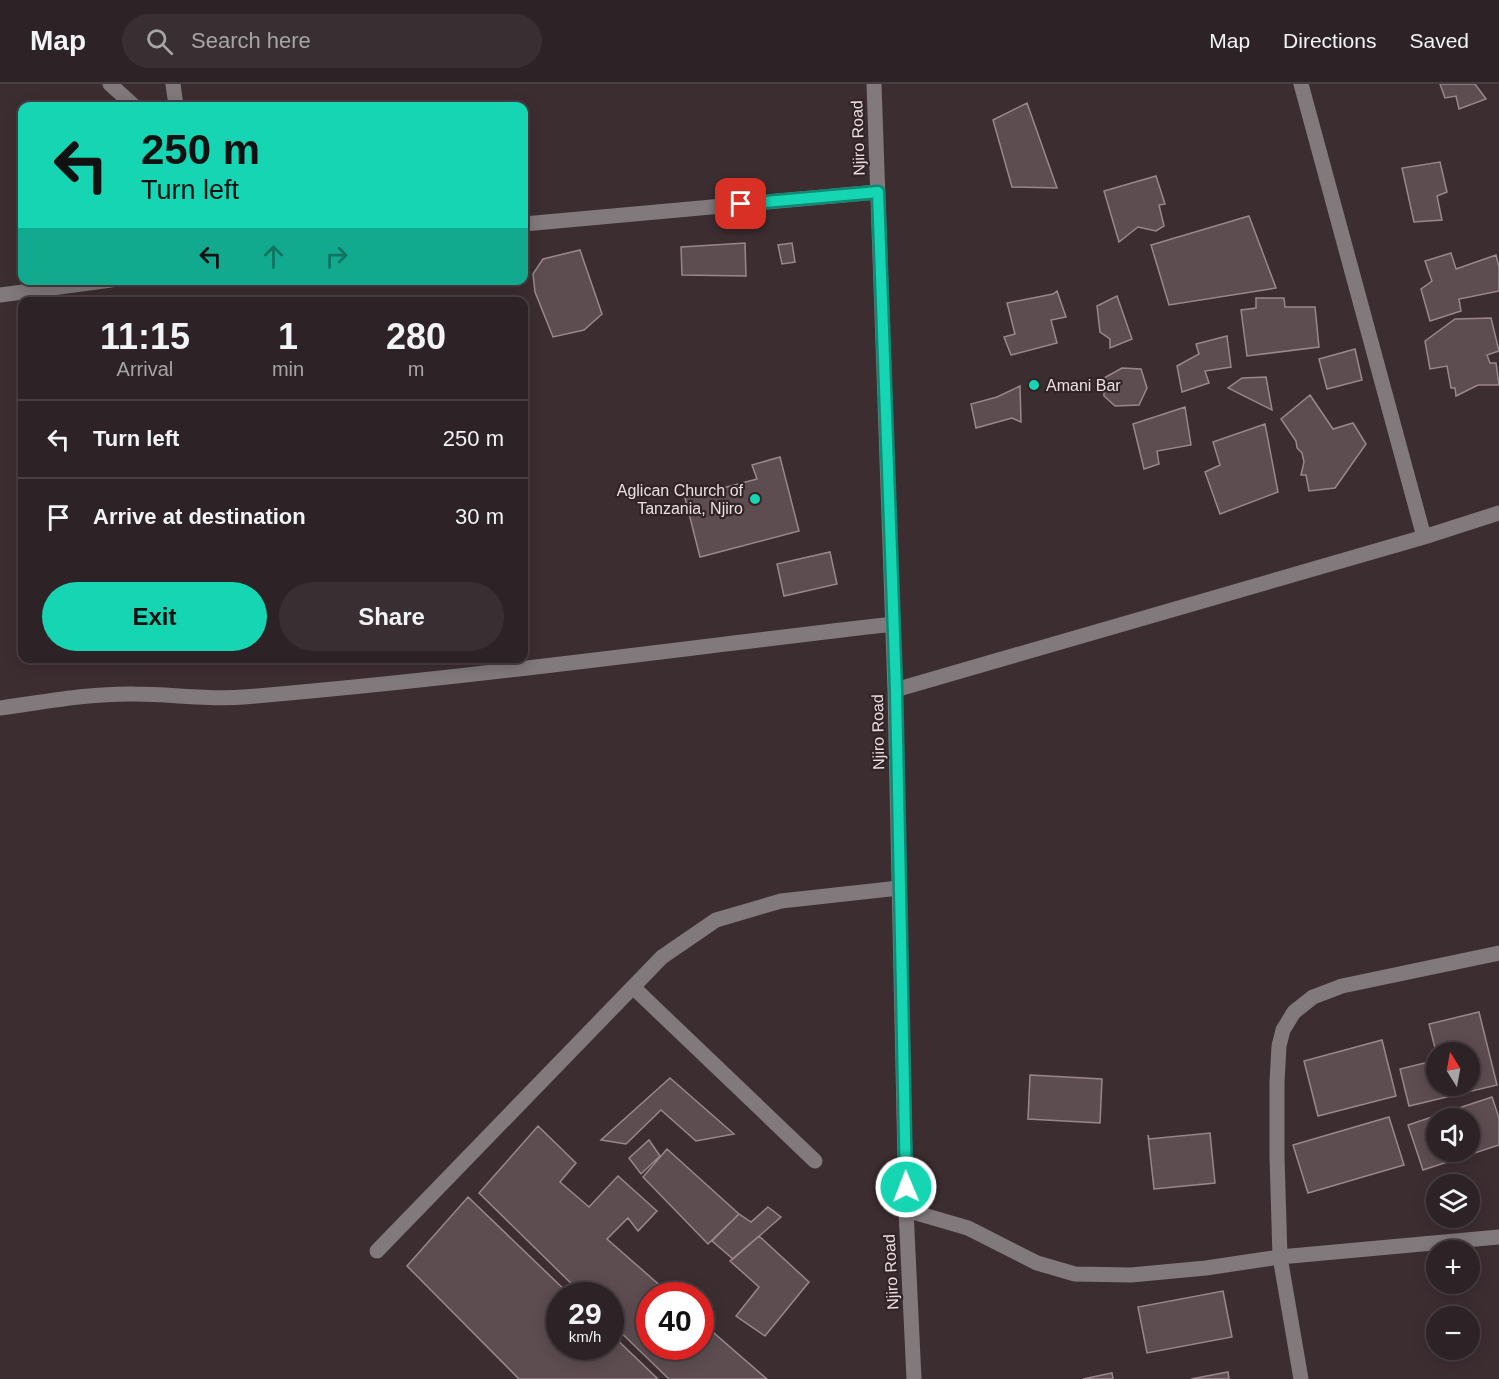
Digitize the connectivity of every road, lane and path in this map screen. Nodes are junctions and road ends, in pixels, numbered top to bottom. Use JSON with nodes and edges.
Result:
{"nodes":[{"id":1,"x":110,"y":84,"type":"edge"},
{"id":2,"x":173,"y":84,"type":"edge"},
{"id":3,"x":874,"y":84,"type":"edge"},
{"id":4,"x":1302,"y":84,"type":"edge"},
{"id":5,"x":130,"y":102,"type":"edge"},
{"id":6,"x":175,"y":102,"type":"edge"},
{"id":7,"x":878,"y":192,"type":"junction"},
{"id":8,"x":528,"y":224,"type":"edge"},
{"id":9,"x":74,"y":285,"type":"edge"},
{"id":10,"x":0,"y":295,"type":"edge"},
{"id":11,"x":1499,"y":513,"type":"edge"},
{"id":12,"x":1424,"y":537,"type":"junction"},
{"id":13,"x":893,"y":624,"type":"junction"},
{"id":14,"x":896,"y":690,"type":"junction"},
{"id":15,"x":0,"y":708,"type":"edge"},
{"id":16,"x":899,"y":888,"type":"junction"},
{"id":17,"x":1499,"y":953,"type":"edge"},
{"id":18,"x":633,"y":987,"type":"junction"},
{"id":19,"x":814,"y":1161,"type":"dead end"},
{"id":20,"x":906,"y":1210,"type":"junction"},
{"id":21,"x":1499,"y":1237,"type":"edge"},
{"id":22,"x":377,"y":1251,"type":"dead end"},
{"id":23,"x":1280,"y":1257,"type":"junction"},
{"id":24,"x":914,"y":1379,"type":"edge"},
{"id":25,"x":1301,"y":1379,"type":"edge"}],
"edges":[{"from":1,"to":5,"type":"street"},
{"from":2,"to":6,"type":"street"},
{"from":3,"to":7,"type":"street","name":"Njiro Road"},
{"from":4,"to":12,"type":"street"},
{"from":7,"to":8,"type":"street"},
{"from":7,"to":13,"type":"street","name":"Njiro Road"},
{"from":9,"to":10,"type":"street"},
{"from":11,"to":12,"type":"street"},
{"from":12,"to":14,"type":"street"},
{"from":13,"to":14,"type":"street","name":"Njiro Road"},
{"from":13,"to":15,"type":"street"},
{"from":14,"to":16,"type":"street","name":"Njiro Road"},
{"from":16,"to":18,"type":"street"},
{"from":16,"to":20,"type":"street","name":"Njiro Road"},
{"from":17,"to":23,"type":"street"},
{"from":18,"to":19,"type":"street"},
{"from":18,"to":22,"type":"street"},
{"from":20,"to":23,"type":"street"},
{"from":20,"to":24,"type":"street","name":"Njiro Road"},
{"from":21,"to":23,"type":"street"},
{"from":23,"to":25,"type":"street"}]}
